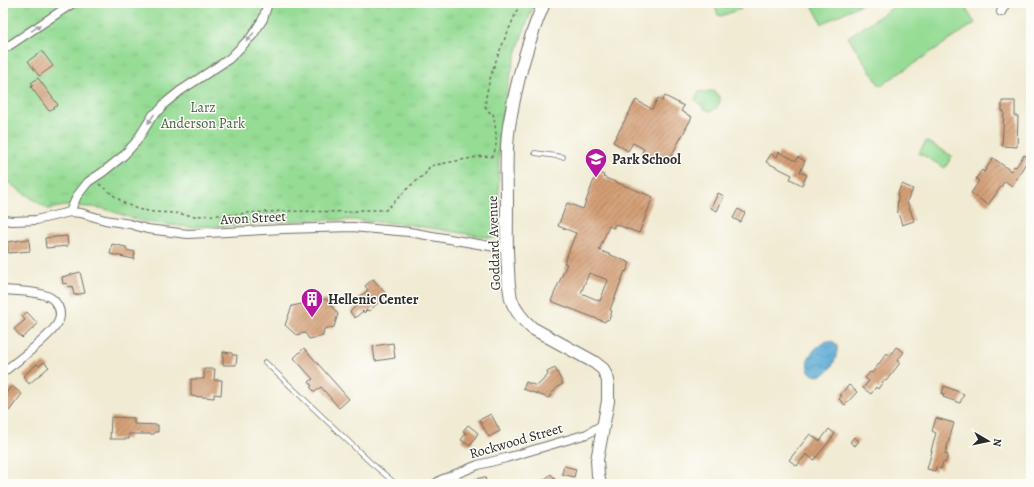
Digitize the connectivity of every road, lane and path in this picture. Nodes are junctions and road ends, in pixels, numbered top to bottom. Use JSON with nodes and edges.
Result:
{"nodes":[{"id":1,"x":73,"y":3,"type":"edge"},
{"id":2,"x":268,"y":3,"type":"edge"},
{"id":3,"x":520,"y":3,"type":"edge"},
{"id":4,"x":544,"y":3,"type":"edge"},
{"id":5,"x":1006,"y":3,"type":"edge"},
{"id":6,"x":1001,"y":12,"type":"dead end"},
{"id":7,"x":3,"y":48,"type":"edge"},
{"id":8,"x":535,"y":153,"type":"dead end"},
{"id":9,"x":563,"y":157,"type":"dead end"},
{"id":10,"x":94,"y":178,"type":"junction"},
{"id":11,"x":70,"y":212,"type":"junction"},
{"id":12,"x":3,"y":220,"type":"edge"},
{"id":13,"x":506,"y":248,"type":"junction"},
{"id":14,"x":3,"y":290,"type":"edge"},
{"id":15,"x":265,"y":362,"type":"dead end"},
{"id":16,"x":3,"y":372,"type":"edge"},
{"id":17,"x":604,"y":424,"type":"junction"},
{"id":18,"x":396,"y":484,"type":"edge"},
{"id":19,"x":435,"y":484,"type":"edge"},
{"id":20,"x":600,"y":484,"type":"edge"}],
"edges":[{"from":7,"to":1,"type":"street","one_way":true},
{"from":2,"to":10,"type":"street","one_way":true},
{"from":3,"to":10,"type":"path"},
{"from":4,"to":13,"type":"main road","name":"Goddard Avenue"},
{"from":5,"to":6,"type":"street"},
{"from":8,"to":9,"type":"lane"},
{"from":10,"to":11,"type":"street"},
{"from":11,"to":12,"type":"street","name":"Avon Street"},
{"from":11,"to":13,"type":"street","name":"Avon Street"},
{"from":13,"to":17,"type":"main road","name":"Goddard Avenue"},
{"from":14,"to":16,"type":"street"},
{"from":15,"to":18,"type":"lane"},
{"from":17,"to":19,"type":"street","name":"Rockwood Street"},
{"from":17,"to":20,"type":"main road","name":"Goddard Avenue"}]}
